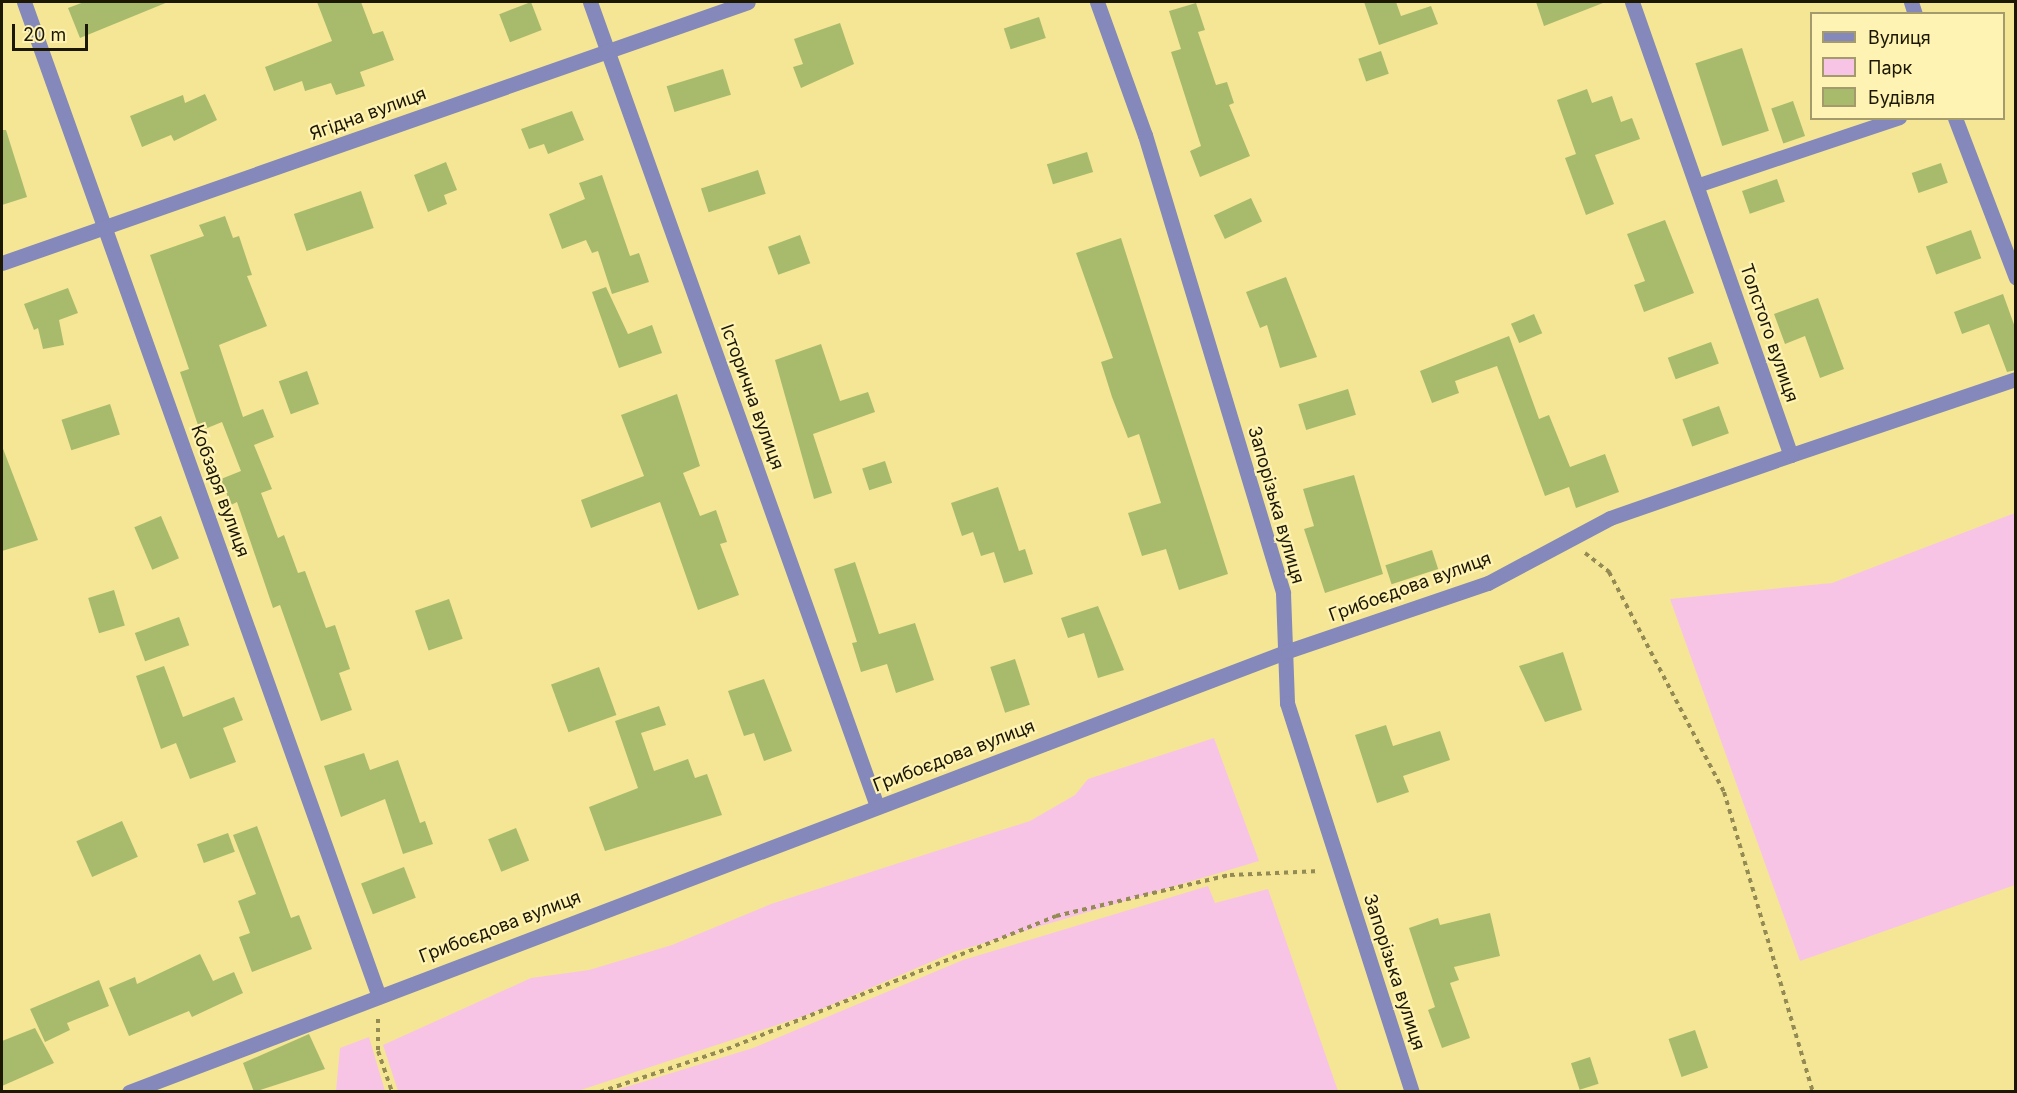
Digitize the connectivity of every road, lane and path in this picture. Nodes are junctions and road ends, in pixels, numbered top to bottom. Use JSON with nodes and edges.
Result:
{"nodes":[{"id":1,"x":24,"y":2,"type":"edge"},
{"id":2,"x":590,"y":2,"type":"edge"},
{"id":3,"x":748,"y":2,"type":"edge"},
{"id":4,"x":1097,"y":2,"type":"edge"},
{"id":5,"x":1632,"y":2,"type":"edge"},
{"id":6,"x":606,"y":48,"type":"junction"},
{"id":7,"x":1894,"y":120,"type":"edge"},
{"id":8,"x":1956,"y":120,"type":"edge"},
{"id":9,"x":1696,"y":186,"type":"junction"},
{"id":10,"x":106,"y":229,"type":"junction"},
{"id":11,"x":2,"y":263,"type":"edge"},
{"id":12,"x":2016,"y":278,"type":"edge"},
{"id":13,"x":2016,"y":380,"type":"edge"},
{"id":14,"x":1791,"y":455,"type":"junction"},
{"id":15,"x":1568,"y":540,"type":"junction"},
{"id":16,"x":1287,"y":651,"type":"junction"},
{"id":17,"x":877,"y":806,"type":"junction"},
{"id":18,"x":1341,"y":870,"type":"junction"},
{"id":19,"x":378,"y":994,"type":"junction"},
{"id":20,"x":129,"y":1092,"type":"edge"},
{"id":21,"x":392,"y":1092,"type":"edge"},
{"id":22,"x":600,"y":1092,"type":"edge"},
{"id":23,"x":1412,"y":1092,"type":"edge"},
{"id":24,"x":1813,"y":1092,"type":"edge"}],
"edges":[{"from":1,"to":10,"type":"street","name":"Кобзаря вулиця"},
{"from":2,"to":6,"type":"street","name":"Історична вулиця"},
{"from":3,"to":6,"type":"street","name":"Ягідна вулиця"},
{"from":4,"to":16,"type":"street","name":"Запорізька вулиця"},
{"from":5,"to":9,"type":"street","name":"Толстого вулиця"},
{"from":6,"to":10,"type":"street","name":"Ягідна вулиця"},
{"from":6,"to":17,"type":"street","name":"Історична вулиця"},
{"from":7,"to":9,"type":"lane"},
{"from":8,"to":12,"type":"street"},
{"from":9,"to":14,"type":"street","name":"Толстого вулиця"},
{"from":10,"to":11,"type":"street","name":"Ягідна вулиця"},
{"from":10,"to":19,"type":"street","name":"Кобзаря вулиця"},
{"from":13,"to":14,"type":"street"},
{"from":14,"to":15,"type":"street","name":"Грибоєдова вулиця"},
{"from":15,"to":16,"type":"street","name":"Грибоєдова вулиця"},
{"from":15,"to":24,"type":"path"},
{"from":16,"to":17,"type":"street","name":"Грибоєдова вулиця"},
{"from":16,"to":18,"type":"street","name":"Запорізька вулиця"},
{"from":17,"to":19,"type":"street","name":"Грибоєдова вулиця"},
{"from":18,"to":22,"type":"path"},
{"from":18,"to":23,"type":"street","name":"Запорізька вулиця"},
{"from":19,"to":20,"type":"street","name":"Грибоєдова вулиця"},
{"from":19,"to":21,"type":"path"}]}
